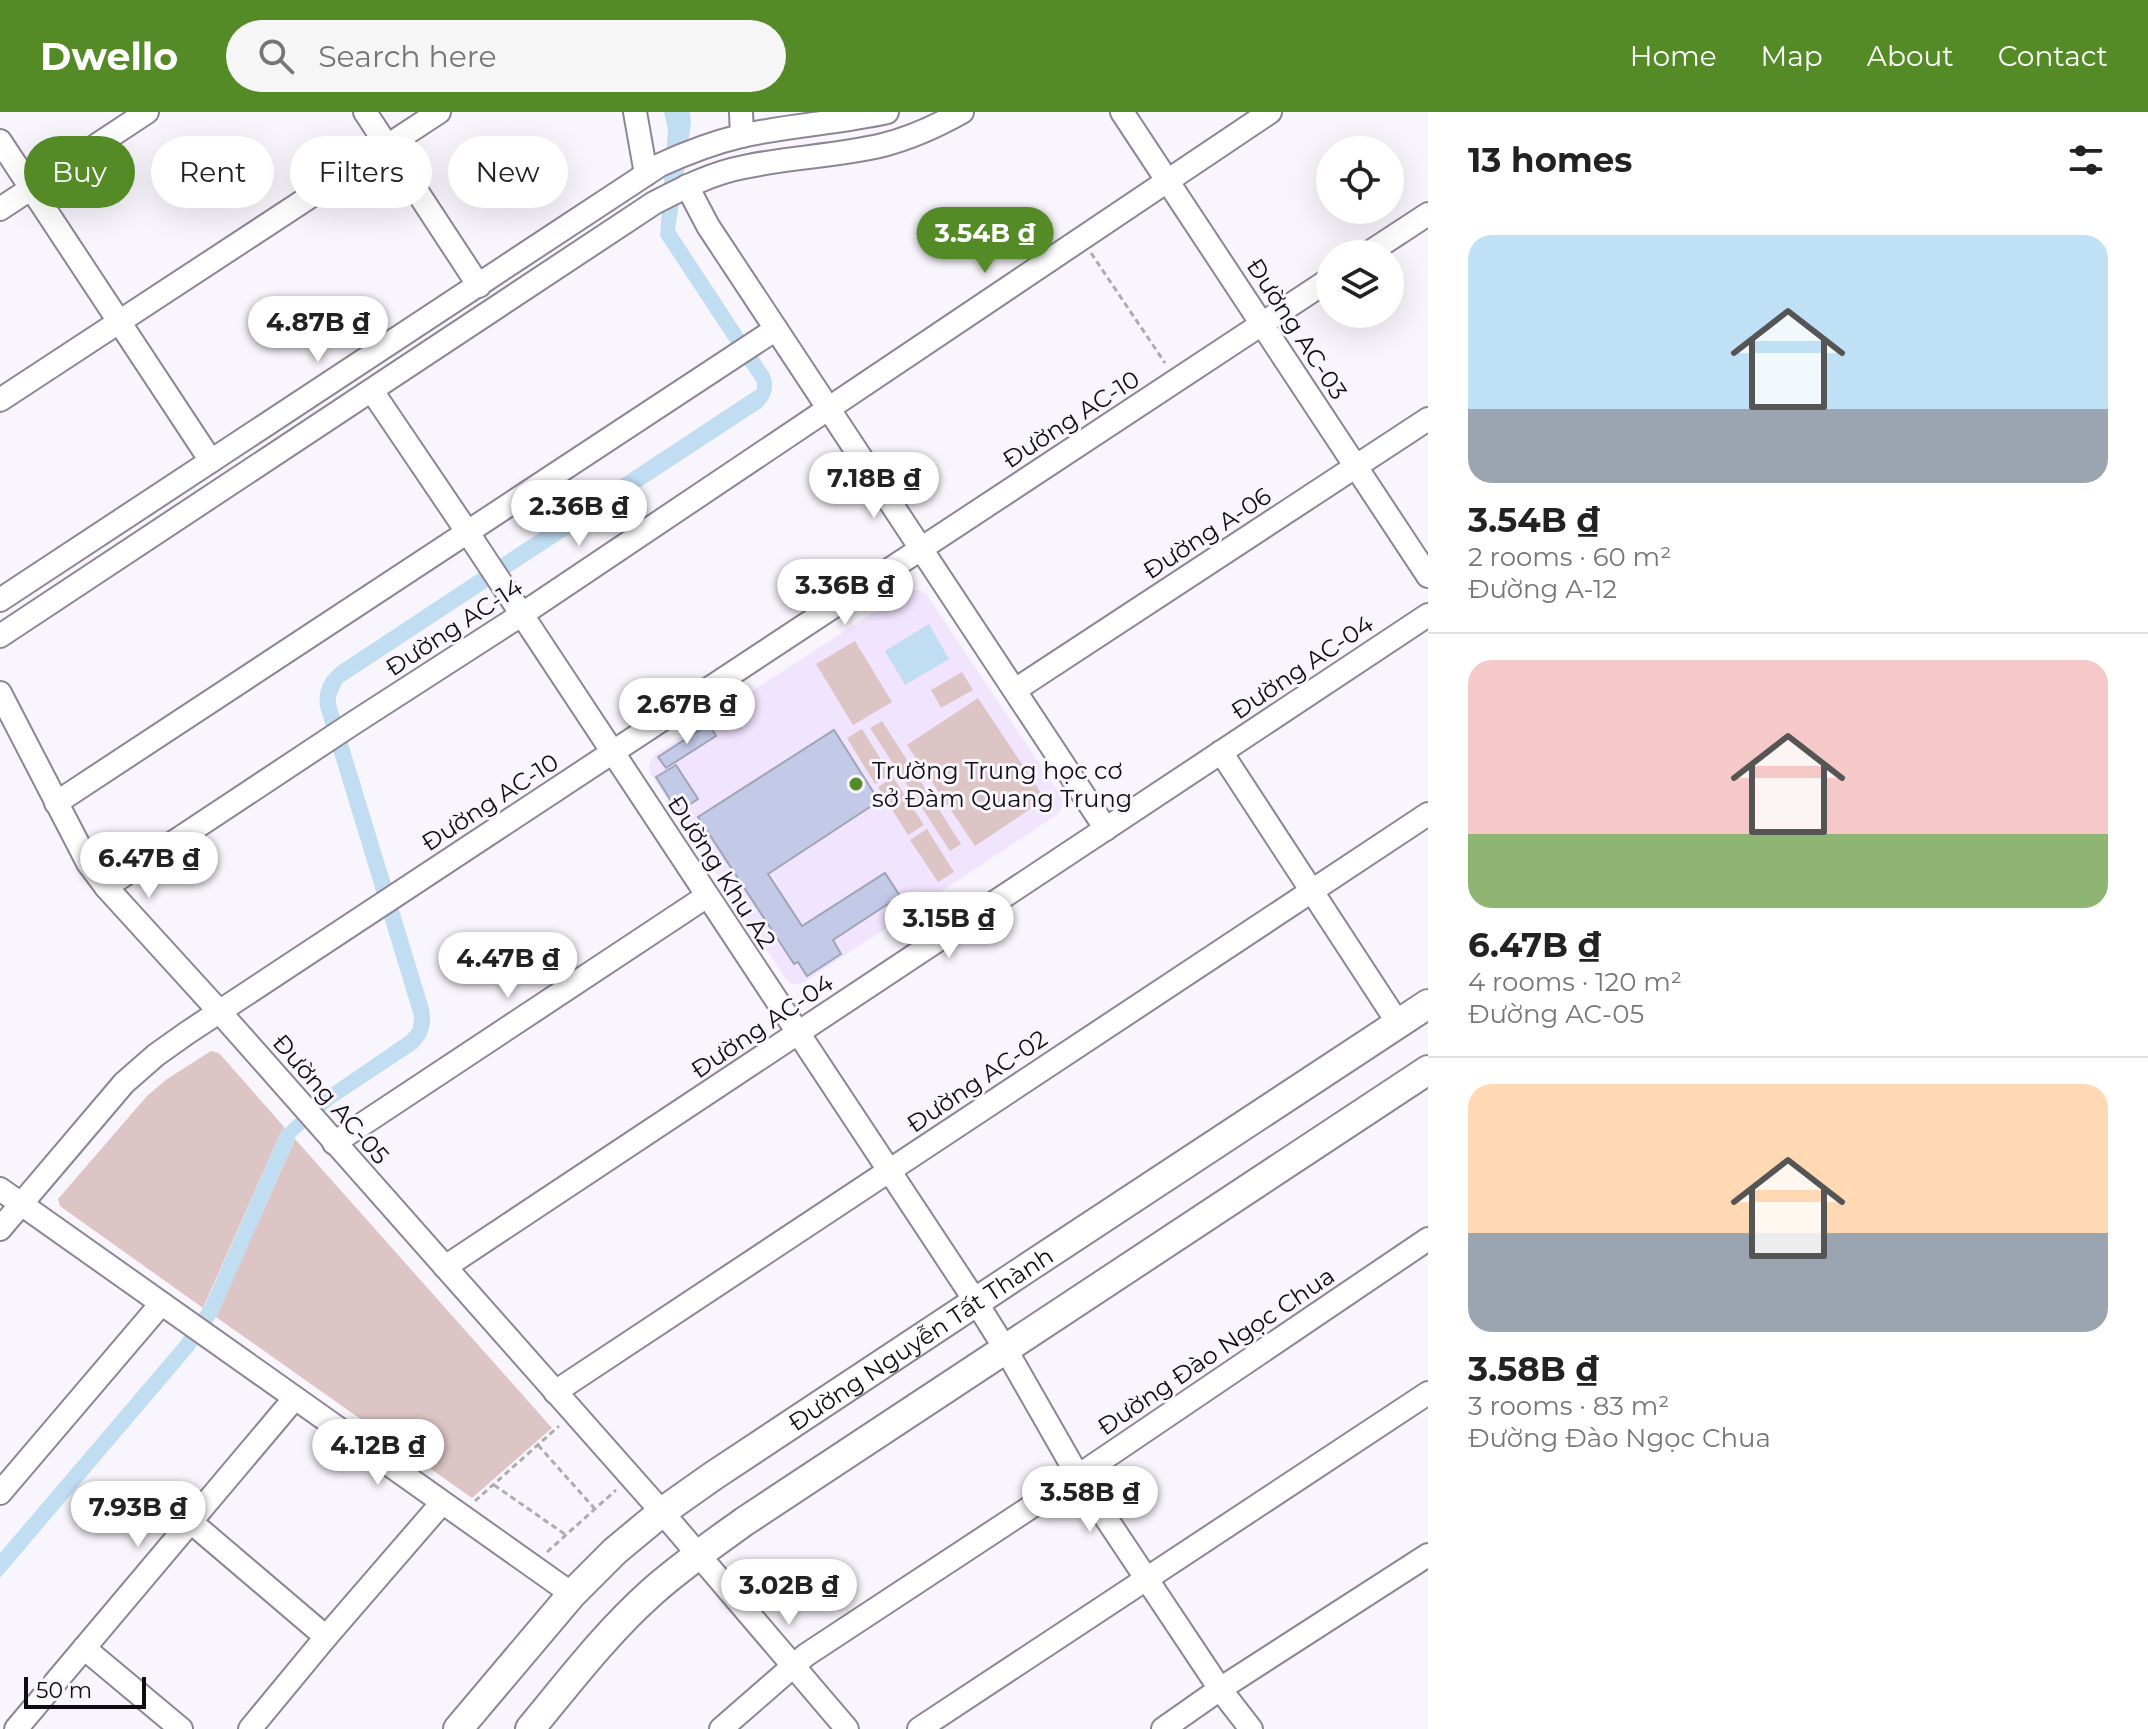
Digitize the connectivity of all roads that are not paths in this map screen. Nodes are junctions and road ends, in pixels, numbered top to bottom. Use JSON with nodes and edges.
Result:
{"nodes":[{"id":1,"x":147,"y":112,"type":"edge"},
{"id":2,"x":365,"y":112,"type":"edge"},
{"id":3,"x":439,"y":112,"type":"edge"},
{"id":4,"x":635,"y":112,"type":"edge"},
{"id":5,"x":741,"y":112,"type":"edge"},
{"id":6,"x":887,"y":112,"type":"edge"},
{"id":7,"x":962,"y":112,"type":"edge"},
{"id":8,"x":1122,"y":112,"type":"edge"},
{"id":9,"x":1270,"y":112,"type":"edge"},
{"id":10,"x":110,"y":136,"type":"edge"},
{"id":11,"x":381,"y":136,"type":"edge"},
{"id":12,"x":402,"y":136,"type":"edge"},
{"id":13,"x":742,"y":136,"type":"junction"},
{"id":14,"x":0,"y":141,"type":"edge"},
{"id":15,"x":653,"y":170,"type":"junction"},
{"id":16,"x":24,"y":177,"type":"edge"},
{"id":17,"x":1167,"y":181,"type":"junction"},
{"id":18,"x":687,"y":186,"type":"junction"},
{"id":19,"x":24,"y":193,"type":"edge"},
{"id":20,"x":44,"y":208,"type":"edge"},
{"id":21,"x":293,"y":208,"type":"edge"},
{"id":22,"x":428,"y":208,"type":"edge"},
{"id":23,"x":0,"y":209,"type":"edge"},
{"id":24,"x":1428,"y":214,"type":"edge"},
{"id":25,"x":1388,"y":240,"type":"edge"},
{"id":26,"x":479,"y":286,"type":"junction"},
{"id":27,"x":1316,"y":288,"type":"edge"},
{"id":28,"x":119,"y":322,"type":"junction"},
{"id":29,"x":1262,"y":324,"type":"junction"},
{"id":30,"x":767,"y":335,"type":"junction"},
{"id":31,"x":372,"y":391,"type":"junction"},
{"id":32,"x":0,"y":400,"type":"edge"},
{"id":33,"x":829,"y":408,"type":"junction"},
{"id":34,"x":1428,"y":419,"type":"edge"},
{"id":35,"x":211,"y":461,"type":"junction"},
{"id":36,"x":1357,"y":466,"type":"junction"},
{"id":37,"x":468,"y":533,"type":"junction"},
{"id":38,"x":920,"y":550,"type":"junction"},
{"id":39,"x":1428,"y":576,"type":"edge"},
{"id":40,"x":0,"y":600,"type":"edge"},
{"id":41,"x":521,"y":615,"type":"junction"},
{"id":42,"x":1428,"y":615,"type":"edge"},
{"id":43,"x":0,"y":636,"type":"edge"},
{"id":44,"x":1015,"y":690,"type":"junction"},
{"id":45,"x":0,"y":693,"type":"edge"},
{"id":46,"x":1221,"y":752,"type":"junction"},
{"id":47,"x":612,"y":753,"type":"junction"},
{"id":48,"x":56,"y":803,"type":"junction"},
{"id":49,"x":1428,"y":814,"type":"edge"},
{"id":50,"x":1106,"y":829,"type":"junction"},
{"id":51,"x":106,"y":887,"type":"junction"},
{"id":52,"x":1312,"y":891,"type":"junction"},
{"id":53,"x":707,"y":896,"type":"junction"},
{"id":54,"x":1428,"y":1004,"type":"edge"},
{"id":55,"x":218,"y":1010,"type":"junction"},
{"id":56,"x":1398,"y":1023,"type":"junction"},
{"id":57,"x":798,"y":1033,"type":"junction"},
{"id":58,"x":1428,"y":1070,"type":"edge"},
{"id":59,"x":328,"y":1136,"type":"junction"},
{"id":60,"x":889,"y":1171,"type":"junction"},
{"id":61,"x":0,"y":1189,"type":"edge"},
{"id":62,"x":21,"y":1204,"type":"junction"},
{"id":63,"x":0,"y":1229,"type":"edge"},
{"id":64,"x":1428,"y":1239,"type":"edge"},
{"id":65,"x":445,"y":1267,"type":"junction"},
{"id":66,"x":976,"y":1302,"type":"junction"},
{"id":67,"x":161,"y":1304,"type":"junction"},
{"id":68,"x":1006,"y":1350,"type":"junction"},
{"id":69,"x":555,"y":1392,"type":"junction"},
{"id":70,"x":1428,"y":1393,"type":"edge"},
{"id":71,"x":294,"y":1399,"type":"junction"},
{"id":72,"x":1078,"y":1476,"type":"junction"},
{"id":73,"x":0,"y":1493,"type":"edge"},
{"id":74,"x":441,"y":1504,"type":"junction"},
{"id":75,"x":662,"y":1512,"type":"junction"},
{"id":76,"x":191,"y":1522,"type":"junction"},
{"id":77,"x":698,"y":1554,"type":"junction"},
{"id":78,"x":1428,"y":1555,"type":"edge"},
{"id":79,"x":1148,"y":1579,"type":"junction"},
{"id":80,"x":572,"y":1594,"type":"junction"},
{"id":81,"x":326,"y":1637,"type":"junction"},
{"id":82,"x":84,"y":1648,"type":"junction"},
{"id":83,"x":792,"y":1667,"type":"junction"},
{"id":84,"x":1220,"y":1689,"type":"junction"},
{"id":85,"x":16,"y":1729,"type":"edge"},
{"id":86,"x":181,"y":1729,"type":"edge"},
{"id":87,"x":250,"y":1729,"type":"edge"},
{"id":88,"x":458,"y":1729,"type":"edge"},
{"id":89,"x":530,"y":1729,"type":"edge"},
{"id":90,"x":721,"y":1729,"type":"edge"},
{"id":91,"x":847,"y":1729,"type":"edge"},
{"id":92,"x":919,"y":1729,"type":"edge"},
{"id":93,"x":1163,"y":1729,"type":"edge"},
{"id":94,"x":1251,"y":1729,"type":"edge"}],
"edges":[{"from":1,"to":10,"type":"street"},
{"from":2,"to":11,"type":"street"},
{"from":3,"to":12,"type":"street"},
{"from":4,"to":15,"type":"street"},
{"from":5,"to":13,"type":"street"},
{"from":6,"to":13,"type":"street"},
{"from":7,"to":18,"type":"street"},
{"from":8,"to":17,"type":"street","name":"Đường AC-03"},
{"from":9,"to":17,"type":"street","name":"Đường AC-14"},
{"from":13,"to":15,"type":"street"},
{"from":14,"to":16,"type":"street"},
{"from":15,"to":26,"type":"street"},
{"from":17,"to":29,"type":"street","name":"Đường AC-03"},
{"from":17,"to":33,"type":"street","name":"Đường AC-14"},
{"from":18,"to":30,"type":"street"},
{"from":18,"to":31,"type":"street"},
{"from":19,"to":23,"type":"street"},
{"from":20,"to":28,"type":"street"},
{"from":21,"to":28,"type":"street"},
{"from":22,"to":26,"type":"street"},
{"from":24,"to":25,"type":"street"},
{"from":26,"to":35,"type":"street"},
{"from":27,"to":29,"type":"street","name":"Đường AC-10"},
{"from":28,"to":32,"type":"street"},
{"from":28,"to":35,"type":"street"},
{"from":29,"to":36,"type":"street","name":"Đường AC-03"},
{"from":29,"to":38,"type":"street","name":"Đường AC-10"},
{"from":30,"to":33,"type":"street"},
{"from":30,"to":37,"type":"street"},
{"from":31,"to":37,"type":"street","name":"Đường Khu A2"},
{"from":31,"to":43,"type":"street"},
{"from":33,"to":38,"type":"street"},
{"from":33,"to":41,"type":"street","name":"Đường AC-14"},
{"from":34,"to":36,"type":"street","name":"Đường A-06"},
{"from":35,"to":40,"type":"street"},
{"from":36,"to":39,"type":"street","name":"Đường AC-03"},
{"from":36,"to":44,"type":"street","name":"Đường A-06"},
{"from":37,"to":41,"type":"street","name":"Đường Khu A2"},
{"from":37,"to":48,"type":"street"},
{"from":38,"to":44,"type":"street"},
{"from":38,"to":47,"type":"street","name":"Đường AC-10"},
{"from":41,"to":47,"type":"street","name":"Đường Khu A2"},
{"from":41,"to":51,"type":"street","name":"Đường AC-14"},
{"from":42,"to":46,"type":"street","name":"Đường AC-04"},
{"from":44,"to":50,"type":"street"},
{"from":45,"to":48,"type":"street","name":"Đường AC-05"},
{"from":46,"to":50,"type":"street","name":"Đường AC-04"},
{"from":46,"to":52,"type":"street"},
{"from":47,"to":53,"type":"street","name":"Đường Khu A2"},
{"from":47,"to":55,"type":"street","name":"Đường AC-10"},
{"from":48,"to":51,"type":"street","name":"Đường AC-05"},
{"from":49,"to":52,"type":"street","name":"Đường AC-02"},
{"from":50,"to":57,"type":"street","name":"Đường AC-04"},
{"from":51,"to":55,"type":"street","name":"Đường AC-05"},
{"from":52,"to":56,"type":"street"},
{"from":52,"to":60,"type":"street","name":"Đường AC-02"},
{"from":53,"to":57,"type":"street","name":"Đường Khu A2"},
{"from":53,"to":59,"type":"street"},
{"from":54,"to":56,"type":"main road","name":"Đường Nguyễn Tất Thành"},
{"from":55,"to":59,"type":"street","name":"Đường AC-05"},
{"from":55,"to":62,"type":"street","name":"Đường AC-10"},
{"from":56,"to":66,"type":"main road","name":"Đường Nguyễn Tất Thành"},
{"from":57,"to":60,"type":"street","name":"Đường Khu A2"},
{"from":57,"to":65,"type":"street","name":"Đường AC-04"},
{"from":58,"to":68,"type":"main road"},
{"from":59,"to":65,"type":"street","name":"Đường AC-05"},
{"from":60,"to":66,"type":"street","name":"Đường Khu A2"},
{"from":60,"to":69,"type":"street","name":"Đường AC-02"},
{"from":61,"to":62,"type":"street"},
{"from":62,"to":63,"type":"street","name":"Đường AC-10"},
{"from":62,"to":67,"type":"street"},
{"from":64,"to":72,"type":"street","name":"Đường Đào Ngọc Chua"},
{"from":65,"to":69,"type":"street","name":"Đường AC-05"},
{"from":66,"to":68,"type":"street","name":"Đường Khu A2"},
{"from":66,"to":75,"type":"main road","name":"Đường Nguyễn Tất Thành"},
{"from":67,"to":71,"type":"street"},
{"from":67,"to":73,"type":"street"},
{"from":68,"to":72,"type":"street","name":"Đường Khu A2"},
{"from":68,"to":77,"type":"main road"},
{"from":69,"to":75,"type":"street","name":"Đường AC-05"},
{"from":70,"to":79,"type":"street"},
{"from":71,"to":74,"type":"street"},
{"from":71,"to":76,"type":"street"},
{"from":72,"to":79,"type":"street","name":"Đường Khu A2"},
{"from":72,"to":83,"type":"street","name":"Đường Đào Ngọc Chua"},
{"from":74,"to":80,"type":"street"},
{"from":74,"to":81,"type":"street"},
{"from":75,"to":77,"type":"street","name":"Đường AC-05"},
{"from":75,"to":80,"type":"main road","name":"Đường Nguyễn Tất Thành"},
{"from":76,"to":81,"type":"street"},
{"from":76,"to":82,"type":"street"},
{"from":77,"to":83,"type":"street","name":"Đường AC-05"},
{"from":77,"to":89,"type":"main road"},
{"from":78,"to":84,"type":"street"},
{"from":79,"to":84,"type":"street","name":"Đường Khu A2"},
{"from":79,"to":92,"type":"street"},
{"from":80,"to":88,"type":"main road","name":"Đường Nguyễn Tất Thành"},
{"from":81,"to":87,"type":"street"},
{"from":82,"to":85,"type":"street"},
{"from":82,"to":86,"type":"street"},
{"from":83,"to":90,"type":"street","name":"Đường Đào Ngọc Chua"},
{"from":83,"to":91,"type":"street","name":"Đường AC-05"},
{"from":84,"to":93,"type":"street"},
{"from":84,"to":94,"type":"street","name":"Đường Khu A2"}]}
